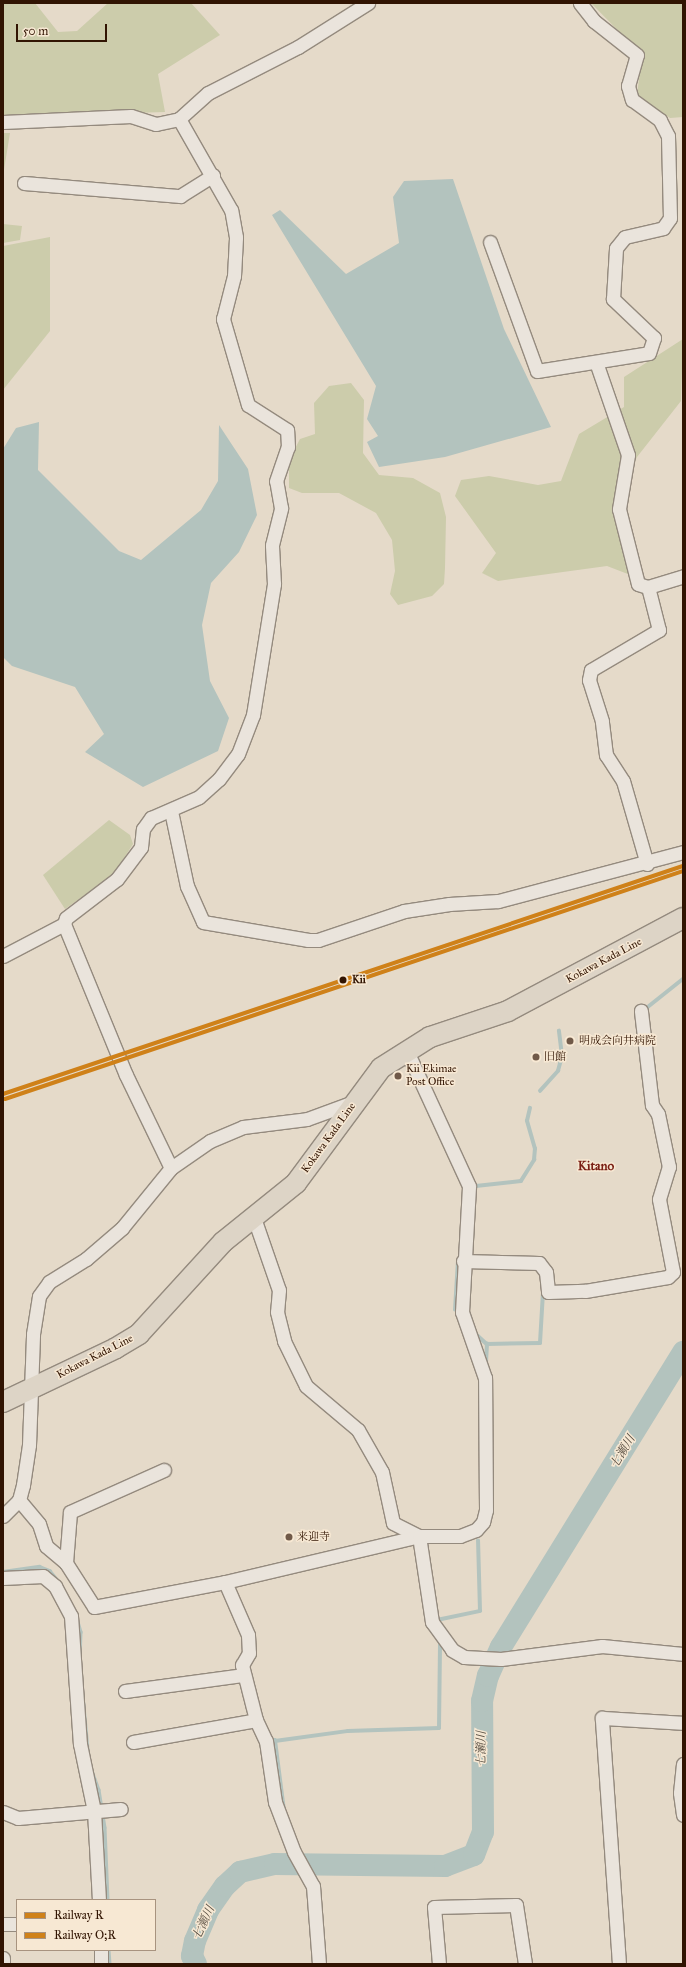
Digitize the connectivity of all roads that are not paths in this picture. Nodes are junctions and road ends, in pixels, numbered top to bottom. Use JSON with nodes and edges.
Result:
{"nodes":[{"id":1,"x":368,"y":3,"type":"edge"},
{"id":2,"x":580,"y":3,"type":"edge"},
{"id":3,"x":179,"y":119,"type":"junction"},
{"id":4,"x":3,"y":122,"type":"edge"},
{"id":5,"x":213,"y":175,"type":"junction"},
{"id":6,"x":24,"y":183,"type":"dead end"},
{"id":7,"x":490,"y":242,"type":"dead end"},
{"id":8,"x":596,"y":362,"type":"junction"},
{"id":9,"x":683,"y":576,"type":"edge"},
{"id":10,"x":648,"y":587,"type":"junction"},
{"id":11,"x":171,"y":811,"type":"junction"},
{"id":12,"x":683,"y":852,"type":"edge"},
{"id":13,"x":647,"y":864,"type":"junction"},
{"id":14,"x":683,"y":918,"type":"edge"},
{"id":15,"x":64,"y":924,"type":"junction"},
{"id":16,"x":3,"y":956,"type":"edge"},
{"id":17,"x":641,"y":1011,"type":"dead end"},
{"id":18,"x":407,"y":1051,"type":"junction"},
{"id":19,"x":356,"y":1101,"type":"junction"},
{"id":20,"x":171,"y":1168,"type":"junction"},
{"id":21,"x":254,"y":1218,"type":"junction"},
{"id":22,"x":463,"y":1261,"type":"junction"},
{"id":23,"x":32,"y":1388,"type":"junction"},
{"id":24,"x":3,"y":1402,"type":"edge"},
{"id":25,"x":164,"y":1470,"type":"dead end"},
{"id":26,"x":19,"y":1500,"type":"junction"},
{"id":27,"x":3,"y":1516,"type":"edge"},
{"id":28,"x":419,"y":1536,"type":"junction"},
{"id":29,"x":66,"y":1563,"type":"junction"},
{"id":30,"x":3,"y":1578,"type":"edge"},
{"id":31,"x":225,"y":1582,"type":"junction"},
{"id":32,"x":683,"y":1654,"type":"edge"},
{"id":33,"x":244,"y":1674,"type":"junction"},
{"id":34,"x":125,"y":1691,"type":"dead end"},
{"id":35,"x":256,"y":1720,"type":"junction"},
{"id":36,"x":683,"y":1723,"type":"edge"},
{"id":37,"x":132,"y":1742,"type":"dead end"},
{"id":38,"x":683,"y":1764,"type":"edge"},
{"id":39,"x":121,"y":1809,"type":"dead end"},
{"id":40,"x":97,"y":1811,"type":"junction"},
{"id":41,"x":3,"y":1812,"type":"edge"},
{"id":42,"x":683,"y":1815,"type":"edge"},
{"id":43,"x":99,"y":1899,"type":"edge"},
{"id":44,"x":3,"y":1924,"type":"edge"},
{"id":45,"x":16,"y":1924,"type":"edge"},
{"id":46,"x":101,"y":1951,"type":"edge"},
{"id":47,"x":3,"y":1958,"type":"edge"},
{"id":48,"x":3,"y":1964,"type":"edge"},
{"id":49,"x":101,"y":1964,"type":"edge"},
{"id":50,"x":319,"y":1964,"type":"edge"},
{"id":51,"x":438,"y":1964,"type":"edge"},
{"id":52,"x":525,"y":1964,"type":"edge"},
{"id":53,"x":619,"y":1964,"type":"edge"}],
"edges":[{"from":1,"to":3,"type":"street"},
{"from":2,"to":8,"type":"street"},
{"from":3,"to":4,"type":"street"},
{"from":3,"to":5,"type":"street"},
{"from":5,"to":6,"type":"street"},
{"from":5,"to":11,"type":"street"},
{"from":7,"to":8,"type":"street"},
{"from":8,"to":10,"type":"street"},
{"from":9,"to":10,"type":"street"},
{"from":10,"to":13,"type":"street"},
{"from":11,"to":13,"type":"street"},
{"from":11,"to":15,"type":"street"},
{"from":12,"to":13,"type":"street"},
{"from":14,"to":18,"type":"main road","name":"Kokawa Kada Line"},
{"from":15,"to":16,"type":"street"},
{"from":15,"to":20,"type":"street"},
{"from":17,"to":22,"type":"street"},
{"from":18,"to":19,"type":"main road","name":"Kokawa Kada Line"},
{"from":18,"to":22,"type":"street"},
{"from":19,"to":20,"type":"street"},
{"from":19,"to":21,"type":"main road","name":"Kokawa Kada Line"},
{"from":20,"to":23,"type":"street"},
{"from":21,"to":23,"type":"main road","name":"Kokawa Kada Line"},
{"from":21,"to":28,"type":"street"},
{"from":22,"to":28,"type":"street"},
{"from":23,"to":24,"type":"main road","name":"Kokawa Kada Line"},
{"from":23,"to":26,"type":"street"},
{"from":25,"to":29,"type":"street"},
{"from":26,"to":27,"type":"street"},
{"from":26,"to":29,"type":"street"},
{"from":28,"to":31,"type":"street"},
{"from":28,"to":32,"type":"street"},
{"from":29,"to":31,"type":"street"},
{"from":30,"to":40,"type":"street"},
{"from":31,"to":33,"type":"street"},
{"from":33,"to":34,"type":"street"},
{"from":33,"to":35,"type":"street"},
{"from":35,"to":37,"type":"street"},
{"from":35,"to":50,"type":"street"},
{"from":36,"to":53,"type":"street"},
{"from":38,"to":42,"type":"street"},
{"from":39,"to":40,"type":"street"},
{"from":40,"to":41,"type":"street"},
{"from":40,"to":43,"type":"street"},
{"from":44,"to":45,"type":"street"},
{"from":46,"to":49,"type":"street"},
{"from":47,"to":48,"type":"street"},
{"from":51,"to":52,"type":"street"}]}
